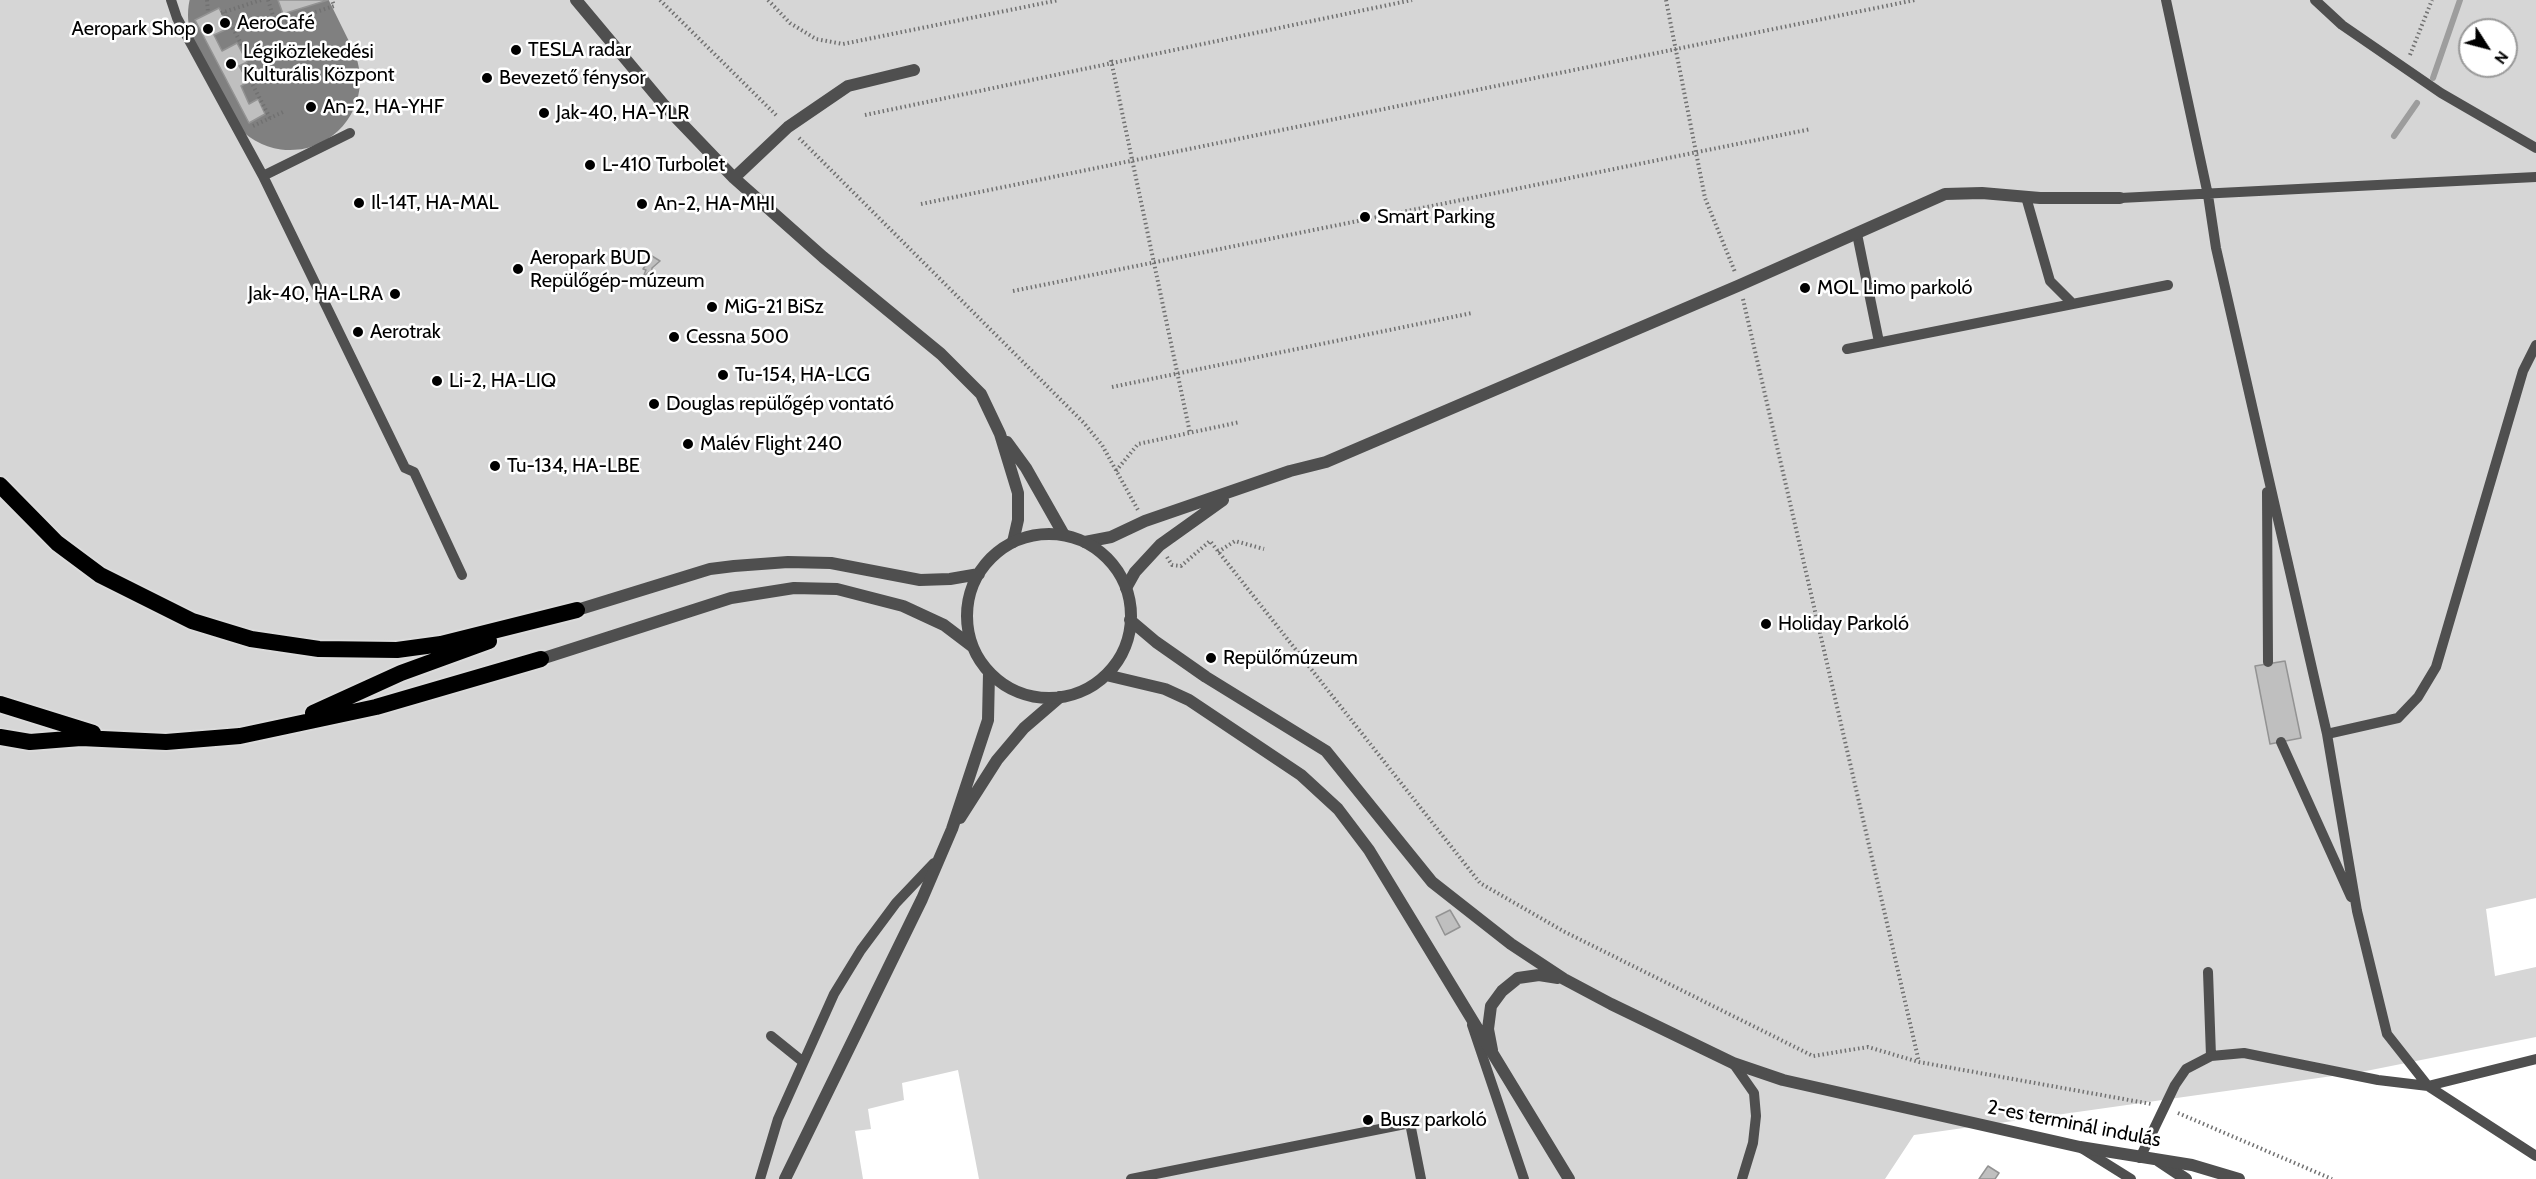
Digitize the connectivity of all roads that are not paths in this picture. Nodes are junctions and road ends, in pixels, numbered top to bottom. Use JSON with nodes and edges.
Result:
{"nodes":[{"id":1,"x":171,"y":0,"type":"edge"},
{"id":2,"x":576,"y":0,"type":"edge"},
{"id":3,"x":2166,"y":0,"type":"edge"},
{"id":4,"x":2314,"y":0,"type":"edge"},
{"id":5,"x":914,"y":70,"type":"dead end"},
{"id":6,"x":350,"y":133,"type":"dead end"},
{"id":7,"x":2536,"y":148,"type":"edge"},
{"id":8,"x":263,"y":176,"type":"junction"},
{"id":9,"x":2536,"y":177,"type":"edge"},
{"id":10,"x":734,"y":178,"type":"junction"},
{"id":11,"x":2208,"y":195,"type":"junction"},
{"id":12,"x":2026,"y":197,"type":"junction"},
{"id":13,"x":2120,"y":198,"type":"joint"},
{"id":14,"x":1857,"y":234,"type":"junction"},
{"id":15,"x":2168,"y":285,"type":"dead end"},
{"id":16,"x":2073,"y":304,"type":"junction"},
{"id":17,"x":1879,"y":342,"type":"junction"},
{"id":18,"x":2536,"y":345,"type":"edge"},
{"id":19,"x":1847,"y":349,"type":"dead end"},
{"id":20,"x":1000,"y":434,"type":"junction"},
{"id":21,"x":2267,"y":471,"type":"junction"},
{"id":22,"x":0,"y":485,"type":"edge"},
{"id":23,"x":1234,"y":492,"type":"junction"},
{"id":24,"x":1064,"y":535,"type":"junction"},
{"id":25,"x":1013,"y":542,"type":"junction"},
{"id":26,"x":1085,"y":542,"type":"junction"},
{"id":27,"x":979,"y":574,"type":"junction"},
{"id":28,"x":462,"y":575,"type":"dead end"},
{"id":29,"x":1126,"y":588,"type":"junction"},
{"id":30,"x":577,"y":610,"type":"junction"},
{"id":31,"x":1130,"y":620,"type":"junction"},
{"id":32,"x":973,"y":647,"type":"junction"},
{"id":33,"x":541,"y":659,"type":"joint"},
{"id":34,"x":2268,"y":662,"type":"dead end"},
{"id":35,"x":989,"y":673,"type":"junction"},
{"id":36,"x":1106,"y":675,"type":"junction"},
{"id":37,"x":1060,"y":697,"type":"junction"},
{"id":38,"x":0,"y":704,"type":"edge"},
{"id":39,"x":285,"y":726,"type":"junction"},
{"id":40,"x":2327,"y":734,"type":"junction"},
{"id":41,"x":0,"y":737,"type":"edge"},
{"id":42,"x":117,"y":740,"type":"junction"},
{"id":43,"x":2281,"y":742,"type":"dead end"},
{"id":44,"x":952,"y":829,"type":"junction"},
{"id":45,"x":942,"y":854,"type":"junction"},
{"id":46,"x":2357,"y":911,"type":"junction"},
{"id":47,"x":2208,"y":972,"type":"dead end"},
{"id":48,"x":1564,"y":979,"type":"junction"},
{"id":49,"x":1469,"y":1016,"type":"junction"},
{"id":50,"x":771,"y":1036,"type":"dead end"},
{"id":51,"x":2211,"y":1056,"type":"junction"},
{"id":52,"x":2536,"y":1059,"type":"edge"},
{"id":53,"x":1494,"y":1060,"type":"junction"},
{"id":54,"x":802,"y":1061,"type":"junction"},
{"id":55,"x":1733,"y":1063,"type":"junction"},
{"id":56,"x":2428,"y":1086,"type":"junction"},
{"id":57,"x":2080,"y":1147,"type":"junction"},
{"id":58,"x":2536,"y":1156,"type":"edge"},
{"id":59,"x":2140,"y":1158,"type":"junction"},
{"id":60,"x":2158,"y":1161,"type":"junction"},
{"id":61,"x":760,"y":1179,"type":"edge"},
{"id":62,"x":785,"y":1179,"type":"edge"},
{"id":63,"x":1131,"y":1179,"type":"edge"},
{"id":64,"x":1421,"y":1179,"type":"edge"},
{"id":65,"x":1524,"y":1179,"type":"edge"},
{"id":66,"x":1569,"y":1179,"type":"edge"},
{"id":67,"x":1742,"y":1179,"type":"edge"},
{"id":68,"x":2131,"y":1179,"type":"edge"},
{"id":69,"x":2186,"y":1179,"type":"edge"},
{"id":70,"x":2239,"y":1179,"type":"edge"}],
"edges":[{"from":1,"to":8,"type":"lane"},
{"from":2,"to":10,"type":"street"},
{"from":3,"to":11,"type":"lane"},
{"from":4,"to":7,"type":"lane"},
{"from":5,"to":10,"type":"street"},
{"from":6,"to":8,"type":"lane"},
{"from":8,"to":28,"type":"lane"},
{"from":9,"to":11,"type":"lane"},
{"from":10,"to":20,"type":"street"},
{"from":11,"to":13,"type":"lane"},
{"from":11,"to":21,"type":"lane"},
{"from":12,"to":13,"type":"street"},
{"from":12,"to":14,"type":"street"},
{"from":12,"to":16,"type":"lane"},
{"from":14,"to":17,"type":"lane"},
{"from":14,"to":23,"type":"street"},
{"from":15,"to":16,"type":"lane"},
{"from":16,"to":17,"type":"lane"},
{"from":17,"to":19,"type":"lane"},
{"from":18,"to":40,"type":"lane"},
{"from":20,"to":24,"type":"street"},
{"from":20,"to":25,"type":"street"},
{"from":21,"to":34,"type":"lane"},
{"from":21,"to":40,"type":"lane"},
{"from":22,"to":30,"type":"highway"},
{"from":23,"to":26,"type":"street"},
{"from":23,"to":29,"type":"street"},
{"from":24,"to":25,"type":"street"},
{"from":24,"to":26,"type":"street"},
{"from":25,"to":27,"type":"street"},
{"from":26,"to":29,"type":"street"},
{"from":27,"to":30,"type":"street"},
{"from":27,"to":32,"type":"street"},
{"from":29,"to":31,"type":"street"},
{"from":30,"to":39,"type":"highway"},
{"from":31,"to":36,"type":"street"},
{"from":31,"to":48,"type":"street"},
{"from":32,"to":33,"type":"street"},
{"from":32,"to":35,"type":"street"},
{"from":33,"to":39,"type":"highway"},
{"from":35,"to":37,"type":"street"},
{"from":35,"to":44,"type":"street"},
{"from":36,"to":37,"type":"street"},
{"from":36,"to":49,"type":"street"},
{"from":37,"to":44,"type":"street"},
{"from":38,"to":42,"type":"highway"},
{"from":39,"to":42,"type":"highway"},
{"from":40,"to":46,"type":"lane"},
{"from":41,"to":42,"type":"highway"},
{"from":43,"to":46,"type":"lane"},
{"from":44,"to":45,"type":"street"},
{"from":45,"to":54,"type":"lane"},
{"from":45,"to":62,"type":"street"},
{"from":46,"to":56,"type":"lane"},
{"from":47,"to":51,"type":"lane"},
{"from":48,"to":53,"type":"street"},
{"from":48,"to":55,"type":"street","name":"2-es terminál indulás"},
{"from":49,"to":53,"type":"street"},
{"from":49,"to":65,"type":"lane"},
{"from":50,"to":54,"type":"lane"},
{"from":51,"to":56,"type":"lane"},
{"from":51,"to":59,"type":"lane"},
{"from":52,"to":56,"type":"lane"},
{"from":53,"to":66,"type":"street"},
{"from":54,"to":61,"type":"lane"},
{"from":55,"to":57,"type":"street","name":"2-es terminál indulás"},
{"from":55,"to":67,"type":"lane"},
{"from":56,"to":58,"type":"lane"},
{"from":57,"to":59,"type":"street","name":"2-es terminál indulás"},
{"from":57,"to":68,"type":"lane"},
{"from":59,"to":60,"type":"street","name":"2-es terminál indulás"},
{"from":60,"to":69,"type":"street"},
{"from":60,"to":70,"type":"street","name":"2-es terminál indulás"},
{"from":63,"to":64,"type":"lane"}]}
